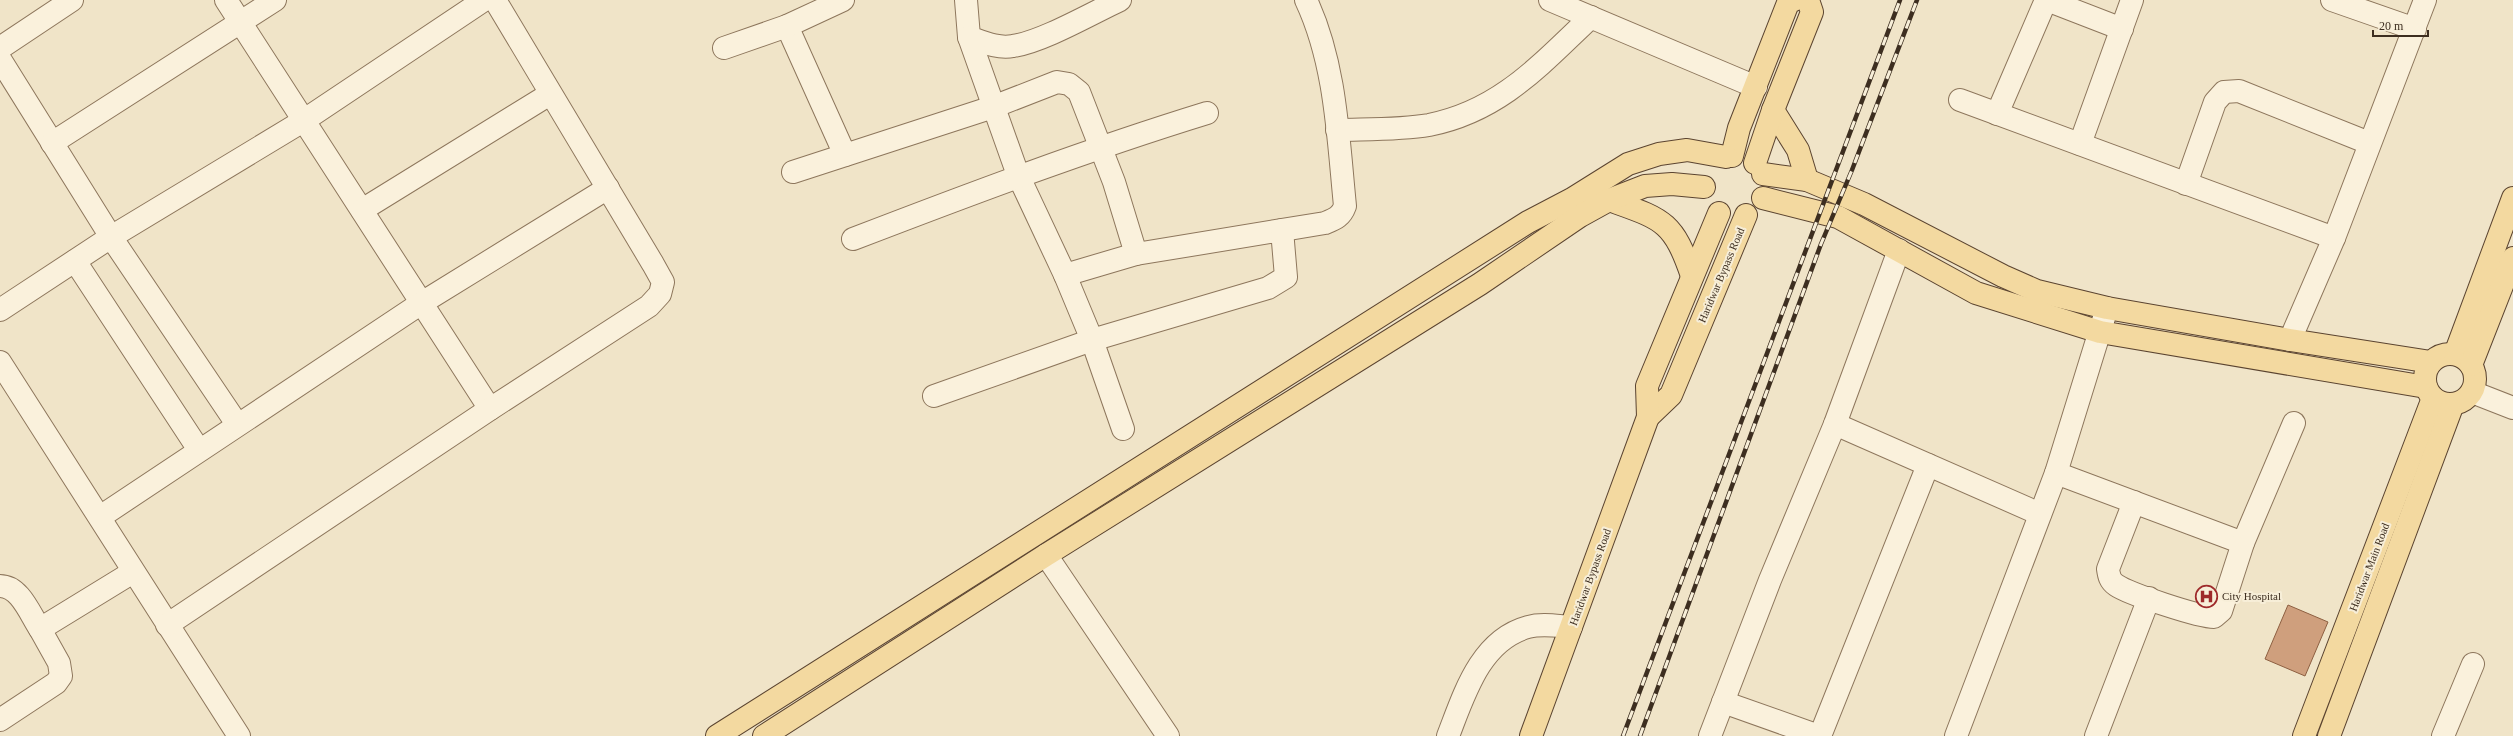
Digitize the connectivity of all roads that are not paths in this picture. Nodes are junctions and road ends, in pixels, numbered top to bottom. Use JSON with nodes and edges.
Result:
{"nodes":[{"id":1,"x":72,"y":0,"type":"edge"},
{"id":2,"x":226,"y":0,"type":"edge"},
{"id":3,"x":275,"y":0,"type":"edge"},
{"id":4,"x":484,"y":0,"type":"edge"},
{"id":5,"x":495,"y":0,"type":"edge"},
{"id":6,"x":843,"y":0,"type":"edge"},
{"id":7,"x":966,"y":0,"type":"edge"},
{"id":8,"x":1120,"y":0,"type":"edge"},
{"id":9,"x":1306,"y":0,"type":"edge"},
{"id":10,"x":1550,"y":0,"type":"edge"},
{"id":11,"x":1794,"y":0,"type":"edge"},
{"id":12,"x":1808,"y":0,"type":"edge"},
{"id":13,"x":2047,"y":0,"type":"edge"},
{"id":14,"x":2132,"y":0,"type":"edge"},
{"id":15,"x":2332,"y":0,"type":"edge"},
{"id":16,"x":2426,"y":0,"type":"edge"},
{"id":17,"x":1591,"y":17,"type":"junction"},
{"id":18,"x":241,"y":22,"type":"junction"},
{"id":19,"x":787,"y":26,"type":"junction"},
{"id":20,"x":2122,"y":29,"type":"junction"},
{"id":21,"x":2415,"y":29,"type":"junction"},
{"id":22,"x":969,"y":37,"type":"junction"},
{"id":23,"x":0,"y":48,"type":"edge"},
{"id":24,"x":724,"y":48,"type":"dead end"},
{"id":25,"x":0,"y":59,"type":"edge"},
{"id":26,"x":1756,"y":87,"type":"junction"},
{"id":27,"x":550,"y":94,"type":"junction"},
{"id":28,"x":1960,"y":100,"type":"dead end"},
{"id":29,"x":993,"y":107,"type":"junction"},
{"id":30,"x":1773,"y":110,"type":"junction"},
{"id":31,"x":1207,"y":113,"type":"dead end"},
{"id":32,"x":1997,"y":114,"type":"junction"},
{"id":33,"x":303,"y":121,"type":"junction"},
{"id":34,"x":1739,"y":128,"type":"junction"},
{"id":35,"x":1337,"y":130,"type":"junction"},
{"id":36,"x":52,"y":143,"type":"junction"},
{"id":37,"x":2369,"y":143,"type":"junction"},
{"id":38,"x":2080,"y":144,"type":"junction"},
{"id":39,"x":1100,"y":146,"type":"junction"},
{"id":40,"x":1688,"y":150,"type":"junction"},
{"id":41,"x":845,"y":155,"type":"junction"},
{"id":42,"x":1729,"y":157,"type":"junction"},
{"id":43,"x":1759,"y":169,"type":"junction"},
{"id":44,"x":793,"y":172,"type":"dead end"},
{"id":45,"x":1018,"y":175,"type":"junction"},
{"id":46,"x":1807,"y":180,"type":"junction"},
{"id":47,"x":2186,"y":184,"type":"junction"},
{"id":48,"x":1704,"y":187,"type":"junction"},
{"id":49,"x":608,"y":188,"type":"junction"},
{"id":50,"x":1764,"y":198,"type":"junction"},
{"id":51,"x":2513,"y":198,"type":"edge"},
{"id":52,"x":1609,"y":200,"type":"junction"},
{"id":53,"x":362,"y":210,"type":"junction"},
{"id":54,"x":1719,"y":213,"type":"junction"},
{"id":55,"x":1746,"y":215,"type":"junction"},
{"id":56,"x":1282,"y":230,"type":"junction"},
{"id":57,"x":111,"y":237,"type":"junction"},
{"id":58,"x":2334,"y":238,"type":"junction"},
{"id":59,"x":853,"y":239,"type":"dead end"},
{"id":60,"x":1899,"y":250,"type":"junction"},
{"id":61,"x":1136,"y":254,"type":"junction"},
{"id":62,"x":2513,"y":258,"type":"edge"},
{"id":63,"x":75,"y":261,"type":"junction"},
{"id":64,"x":1066,"y":275,"type":"junction"},
{"id":65,"x":1692,"y":276,"type":"junction"},
{"id":66,"x":420,"y":304,"type":"junction"},
{"id":67,"x":2107,"y":308,"type":"junction"},
{"id":68,"x":0,"y":310,"type":"edge"},
{"id":69,"x":2100,"y":332,"type":"junction"},
{"id":70,"x":1092,"y":340,"type":"junction"},
{"id":71,"x":2290,"y":340,"type":"junction"},
{"id":72,"x":0,"y":362,"type":"edge"},
{"id":73,"x":2431,"y":362,"type":"junction"},
{"id":74,"x":2468,"y":373,"type":"junction"},
{"id":75,"x":2513,"y":394,"type":"edge"},
{"id":76,"x":934,"y":396,"type":"dead end"},
{"id":77,"x":2437,"y":397,"type":"junction"},
{"id":78,"x":2513,"y":408,"type":"edge"},
{"id":79,"x":490,"y":409,"type":"junction"},
{"id":80,"x":1648,"y":417,"type":"junction"},
{"id":81,"x":2294,"y":423,"type":"dead end"},
{"id":82,"x":237,"y":424,"type":"junction"},
{"id":83,"x":1836,"y":424,"type":"junction"},
{"id":84,"x":1123,"y":429,"type":"dead end"},
{"id":85,"x":199,"y":450,"type":"junction"},
{"id":86,"x":1928,"y":465,"type":"junction"},
{"id":87,"x":2056,"y":472,"type":"junction"},
{"id":88,"x":2134,"y":502,"type":"junction"},
{"id":89,"x":2040,"y":514,"type":"junction"},
{"id":90,"x":100,"y":517,"type":"junction"},
{"id":91,"x":2243,"y":543,"type":"junction"},
{"id":92,"x":1046,"y":554,"type":"junction"},
{"id":93,"x":133,"y":572,"type":"junction"},
{"id":94,"x":0,"y":586,"type":"edge"},
{"id":95,"x":2149,"y":598,"type":"junction"},
{"id":96,"x":167,"y":625,"type":"junction"},
{"id":97,"x":1571,"y":627,"type":"junction"},
{"id":98,"x":40,"y":628,"type":"junction"},
{"id":99,"x":2473,"y":664,"type":"dead end"},
{"id":100,"x":1723,"y":702,"type":"junction"},
{"id":101,"x":0,"y":720,"type":"edge"},
{"id":102,"x":239,"y":736,"type":"edge"},
{"id":103,"x":717,"y":736,"type":"edge"},
{"id":104,"x":764,"y":736,"type":"edge"},
{"id":105,"x":1168,"y":736,"type":"edge"},
{"id":106,"x":1448,"y":736,"type":"edge"},
{"id":107,"x":1531,"y":736,"type":"edge"},
{"id":108,"x":1710,"y":736,"type":"edge"},
{"id":109,"x":1819,"y":736,"type":"edge"},
{"id":110,"x":1956,"y":736,"type":"edge"},
{"id":111,"x":2096,"y":736,"type":"edge"},
{"id":112,"x":2304,"y":736,"type":"edge"},
{"id":113,"x":2328,"y":736,"type":"edge"},
{"id":114,"x":2443,"y":736,"type":"edge"}],
"edges":[{"from":1,"to":23,"type":"street"},
{"from":2,"to":18,"type":"street"},
{"from":3,"to":18,"type":"street"},
{"from":4,"to":33,"type":"street"},
{"from":5,"to":27,"type":"street"},
{"from":6,"to":19,"type":"street"},
{"from":7,"to":22,"type":"street"},
{"from":8,"to":22,"type":"street"},
{"from":9,"to":35,"type":"street"},
{"from":10,"to":17,"type":"street"},
{"from":11,"to":26,"type":"main road"},
{"from":12,"to":30,"type":"main road"},
{"from":13,"to":20,"type":"street"},
{"from":13,"to":32,"type":"street"},
{"from":14,"to":20,"type":"street"},
{"from":15,"to":21,"type":"street"},
{"from":16,"to":21,"type":"street"},
{"from":17,"to":26,"type":"street"},
{"from":17,"to":35,"type":"street"},
{"from":18,"to":33,"type":"street"},
{"from":18,"to":36,"type":"street"},
{"from":19,"to":24,"type":"street"},
{"from":19,"to":41,"type":"street"},
{"from":20,"to":38,"type":"street"},
{"from":21,"to":37,"type":"street"},
{"from":22,"to":29,"type":"street"},
{"from":25,"to":36,"type":"street"},
{"from":26,"to":34,"type":"main road"},
{"from":27,"to":49,"type":"street"},
{"from":27,"to":53,"type":"street"},
{"from":28,"to":32,"type":"street"},
{"from":29,"to":39,"type":"street"},
{"from":29,"to":41,"type":"street"},
{"from":29,"to":45,"type":"street"},
{"from":30,"to":43,"type":"main road"},
{"from":30,"to":46,"type":"main road"},
{"from":31,"to":39,"type":"street"},
{"from":32,"to":38,"type":"street"},
{"from":33,"to":53,"type":"street"},
{"from":33,"to":57,"type":"street"},
{"from":34,"to":40,"type":"main road"},
{"from":34,"to":42,"type":"main road"},
{"from":35,"to":56,"type":"street"},
{"from":36,"to":57,"type":"street"},
{"from":37,"to":47,"type":"street"},
{"from":37,"to":58,"type":"street"},
{"from":38,"to":47,"type":"street"},
{"from":39,"to":45,"type":"street"},
{"from":39,"to":61,"type":"street"},
{"from":40,"to":42,"type":"main road"},
{"from":40,"to":103,"type":"main road"},
{"from":41,"to":44,"type":"street"},
{"from":42,"to":43,"type":"main road"},
{"from":42,"to":48,"type":"main road"},
{"from":43,"to":46,"type":"main road"},
{"from":43,"to":50,"type":"main road"},
{"from":45,"to":59,"type":"street"},
{"from":45,"to":64,"type":"street"},
{"from":46,"to":67,"type":"main road"},
{"from":47,"to":58,"type":"street"},
{"from":48,"to":52,"type":"main road"},
{"from":48,"to":54,"type":"main road"},
{"from":49,"to":66,"type":"street"},
{"from":49,"to":79,"type":"street"},
{"from":50,"to":55,"type":"main road"},
{"from":50,"to":60,"type":"main road"},
{"from":51,"to":74,"type":"main road"},
{"from":52,"to":65,"type":"main road"},
{"from":52,"to":92,"type":"main road"},
{"from":53,"to":66,"type":"street"},
{"from":54,"to":55,"type":"main road"},
{"from":54,"to":65,"type":"main road","name":"Haridwar Bypass Road"},
{"from":55,"to":80,"type":"main road","name":"Haridwar Bypass Road"},
{"from":56,"to":61,"type":"street"},
{"from":56,"to":70,"type":"street"},
{"from":57,"to":63,"type":"street"},
{"from":57,"to":82,"type":"street"},
{"from":58,"to":71,"type":"street"},
{"from":60,"to":69,"type":"main road"},
{"from":60,"to":83,"type":"street"},
{"from":61,"to":64,"type":"street"},
{"from":62,"to":74,"type":"main road"},
{"from":63,"to":68,"type":"street"},
{"from":63,"to":85,"type":"street"},
{"from":64,"to":70,"type":"street"},
{"from":65,"to":80,"type":"main road","name":"Haridwar Bypass Road"},
{"from":66,"to":79,"type":"street"},
{"from":66,"to":82,"type":"street"},
{"from":67,"to":69,"type":"street"},
{"from":67,"to":71,"type":"main road"},
{"from":69,"to":77,"type":"main road"},
{"from":69,"to":87,"type":"street"},
{"from":70,"to":76,"type":"street"},
{"from":70,"to":84,"type":"street"},
{"from":71,"to":73,"type":"main road"},
{"from":72,"to":90,"type":"street"},
{"from":73,"to":74,"type":"main road"},
{"from":73,"to":77,"type":"main road","name":"Haridwar Main Road"},
{"from":74,"to":75,"type":"street"},
{"from":74,"to":77,"type":"main road"},
{"from":74,"to":78,"type":"street"},
{"from":77,"to":112,"type":"main road","name":"Haridwar Main Road"},
{"from":77,"to":113,"type":"main road","name":"Haridwar Main Road"},
{"from":79,"to":96,"type":"street"},
{"from":80,"to":97,"type":"main road","name":"Haridwar Bypass Road"},
{"from":81,"to":91,"type":"street"},
{"from":82,"to":85,"type":"street"},
{"from":83,"to":86,"type":"street"},
{"from":83,"to":100,"type":"street"},
{"from":85,"to":90,"type":"street"},
{"from":86,"to":89,"type":"street"},
{"from":86,"to":109,"type":"street"},
{"from":87,"to":88,"type":"street"},
{"from":87,"to":89,"type":"street"},
{"from":88,"to":91,"type":"street"},
{"from":88,"to":95,"type":"street"},
{"from":89,"to":110,"type":"street"},
{"from":90,"to":93,"type":"street"},
{"from":91,"to":95,"type":"street"},
{"from":92,"to":104,"type":"main road"},
{"from":92,"to":105,"type":"street"},
{"from":93,"to":96,"type":"street"},
{"from":93,"to":98,"type":"street"},
{"from":94,"to":98,"type":"street"},
{"from":95,"to":111,"type":"street"},
{"from":96,"to":102,"type":"street"},
{"from":97,"to":106,"type":"street"},
{"from":97,"to":107,"type":"main road","name":"Haridwar Bypass Road"},
{"from":98,"to":101,"type":"street"},
{"from":99,"to":114,"type":"street"},
{"from":100,"to":108,"type":"street"},
{"from":100,"to":109,"type":"street"}]}
